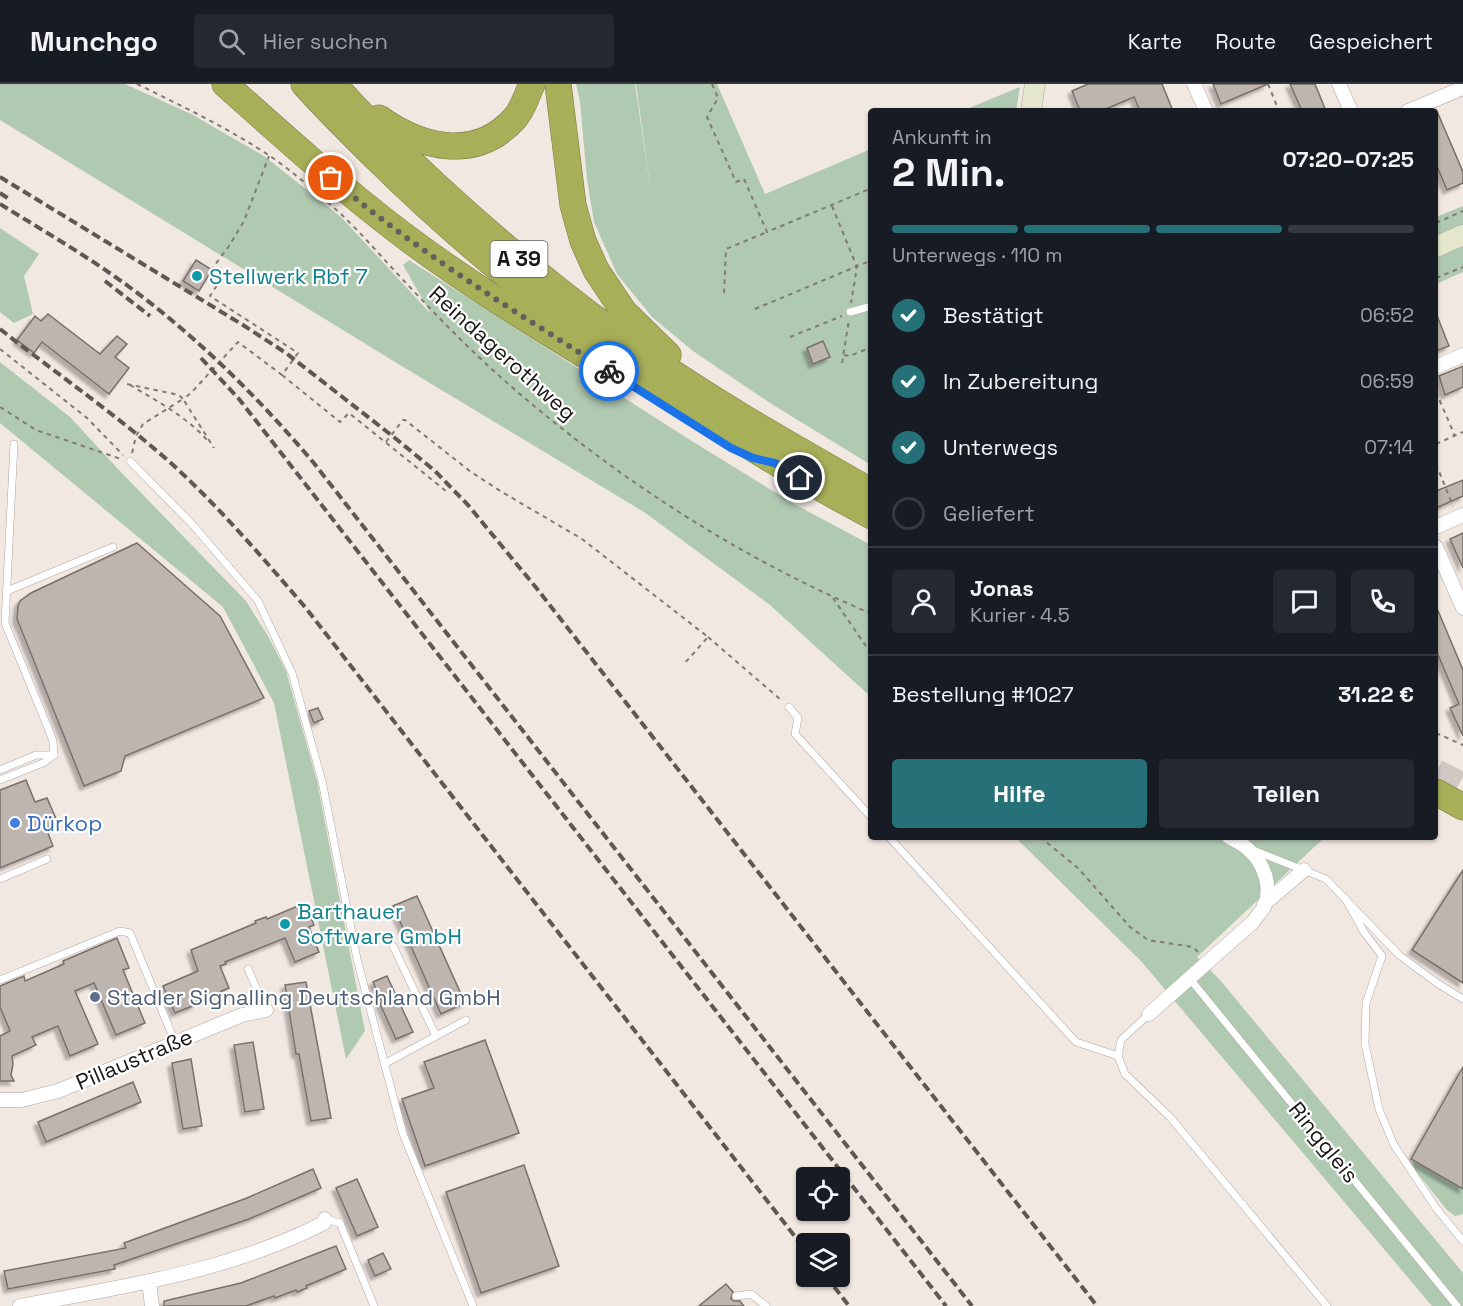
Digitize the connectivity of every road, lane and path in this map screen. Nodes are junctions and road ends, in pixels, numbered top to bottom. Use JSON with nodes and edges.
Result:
{"nodes":[{"id":1,"x":137,"y":84,"type":"edge"},
{"id":2,"x":225,"y":84,"type":"edge"},
{"id":3,"x":304,"y":84,"type":"edge"},
{"id":4,"x":532,"y":84,"type":"edge"},
{"id":5,"x":558,"y":84,"type":"edge"},
{"id":6,"x":712,"y":84,"type":"edge"},
{"id":7,"x":1035,"y":84,"type":"edge"},
{"id":8,"x":1194,"y":84,"type":"edge"},
{"id":9,"x":1268,"y":84,"type":"edge"},
{"id":10,"x":1339,"y":84,"type":"edge"},
{"id":11,"x":335,"y":86,"type":"edge"},
{"id":12,"x":1461,"y":87,"type":"edge"},
{"id":13,"x":1031,"y":108,"type":"edge"},
{"id":14,"x":1205,"y":108,"type":"edge"},
{"id":15,"x":1278,"y":108,"type":"edge"},
{"id":16,"x":1350,"y":108,"type":"edge"},
{"id":17,"x":1415,"y":108,"type":"edge"},
{"id":18,"x":269,"y":156,"type":"junction"},
{"id":19,"x":868,"y":190,"type":"edge"},
{"id":20,"x":832,"y":206,"type":"junction"},
{"id":21,"x":1463,"y":211,"type":"edge"},
{"id":22,"x":1438,"y":222,"type":"edge"},
{"id":23,"x":767,"y":232,"type":"junction"},
{"id":24,"x":1463,"y":235,"type":"edge"},
{"id":25,"x":1438,"y":246,"type":"edge"},
{"id":26,"x":868,"y":262,"type":"edge"},
{"id":27,"x":856,"y":266,"type":"junction"},
{"id":28,"x":1463,"y":267,"type":"edge"},
{"id":29,"x":1438,"y":278,"type":"edge"},
{"id":30,"x":724,"y":293,"type":"dead end"},
{"id":31,"x":868,"y":307,"type":"edge"},
{"id":32,"x":755,"y":309,"type":"dead end"},
{"id":33,"x":850,"y":312,"type":"junction"},
{"id":34,"x":790,"y":337,"type":"dead end"},
{"id":35,"x":0,"y":349,"type":"edge"},
{"id":36,"x":868,"y":349,"type":"edge"},
{"id":37,"x":844,"y":355,"type":"junction"},
{"id":38,"x":1463,"y":355,"type":"edge"},
{"id":39,"x":842,"y":363,"type":"dead end"},
{"id":40,"x":1438,"y":366,"type":"edge"},
{"id":41,"x":282,"y":375,"type":"junction"},
{"id":42,"x":1438,"y":397,"type":"edge"},
{"id":43,"x":183,"y":399,"type":"junction"},
{"id":44,"x":721,"y":404,"type":"junction"},
{"id":45,"x":0,"y":407,"type":"edge"},
{"id":46,"x":168,"y":407,"type":"junction"},
{"id":47,"x":1463,"y":432,"type":"edge"},
{"id":48,"x":1455,"y":436,"type":"junction"},
{"id":49,"x":387,"y":442,"type":"junction"},
{"id":50,"x":1438,"y":443,"type":"edge"},
{"id":51,"x":14,"y":444,"type":"dead end"},
{"id":52,"x":130,"y":461,"type":"junction"},
{"id":53,"x":775,"y":463,"type":"junction"},
{"id":54,"x":1438,"y":468,"type":"edge"},
{"id":55,"x":868,"y":490,"type":"edge"},
{"id":56,"x":447,"y":491,"type":"dead end"},
{"id":57,"x":868,"y":514,"type":"edge"},
{"id":58,"x":1461,"y":516,"type":"edge"},
{"id":59,"x":1438,"y":526,"type":"edge"},
{"id":60,"x":113,"y":547,"type":"dead end"},
{"id":61,"x":1438,"y":552,"type":"edge"},
{"id":62,"x":7,"y":591,"type":"junction"},
{"id":63,"x":831,"y":596,"type":"junction"},
{"id":64,"x":1463,"y":608,"type":"edge"},
{"id":65,"x":868,"y":612,"type":"edge"},
{"id":66,"x":708,"y":637,"type":"junction"},
{"id":67,"x":868,"y":649,"type":"edge"},
{"id":68,"x":684,"y":664,"type":"dead end"},
{"id":69,"x":789,"y":707,"type":"joint"},
{"id":70,"x":1438,"y":734,"type":"edge"},
{"id":71,"x":1463,"y":746,"type":"edge"},
{"id":72,"x":54,"y":754,"type":"junction"},
{"id":73,"x":0,"y":770,"type":"edge"},
{"id":74,"x":0,"y":780,"type":"edge"},
{"id":75,"x":1438,"y":793,"type":"edge"},
{"id":76,"x":1463,"y":807,"type":"edge"},
{"id":77,"x":868,"y":814,"type":"edge"},
{"id":78,"x":892,"y":840,"type":"edge"},
{"id":79,"x":1044,"y":840,"type":"edge"},
{"id":80,"x":1234,"y":840,"type":"edge"},
{"id":81,"x":1248,"y":849,"type":"junction"},
{"id":82,"x":47,"y":859,"type":"dead end"},
{"id":83,"x":1304,"y":870,"type":"junction"},
{"id":84,"x":0,"y":879,"type":"edge"},
{"id":85,"x":1345,"y":898,"type":"junction"},
{"id":86,"x":1264,"y":904,"type":"junction"},
{"id":87,"x":393,"y":946,"type":"dead end"},
{"id":88,"x":1208,"y":962,"type":"junction"},
{"id":89,"x":248,"y":969,"type":"dead end"},
{"id":90,"x":1190,"y":979,"type":"junction"},
{"id":91,"x":0,"y":980,"type":"edge"},
{"id":92,"x":1463,"y":999,"type":"edge"},
{"id":93,"x":266,"y":1010,"type":"joint"},
{"id":94,"x":1149,"y":1014,"type":"joint"},
{"id":95,"x":466,"y":1020,"type":"dead end"},
{"id":96,"x":436,"y":1036,"type":"junction"},
{"id":97,"x":175,"y":1042,"type":"junction"},
{"id":98,"x":1118,"y":1056,"type":"junction"},
{"id":99,"x":384,"y":1064,"type":"junction"},
{"id":100,"x":0,"y":1100,"type":"edge"},
{"id":101,"x":326,"y":1219,"type":"joint"},
{"id":102,"x":1463,"y":1241,"type":"edge"},
{"id":103,"x":149,"y":1281,"type":"junction"},
{"id":104,"x":736,"y":1296,"type":"dead end"},
{"id":105,"x":20,"y":1306,"type":"edge"},
{"id":106,"x":152,"y":1306,"type":"edge"},
{"id":107,"x":374,"y":1306,"type":"edge"},
{"id":108,"x":473,"y":1306,"type":"edge"},
{"id":109,"x":766,"y":1306,"type":"edge"},
{"id":110,"x":1327,"y":1306,"type":"edge"},
{"id":111,"x":1457,"y":1306,"type":"edge"}],
"edges":[{"from":1,"to":18,"type":"path","name":"Reindagerothweg"},
{"from":2,"to":53,"type":"highway"},
{"from":3,"to":53,"type":"highway","number":"A 39"},
{"from":4,"to":11,"type":"highway"},
{"from":5,"to":44,"type":"highway"},
{"from":6,"to":23,"type":"path"},
{"from":7,"to":13,"type":"main road"},
{"from":8,"to":14,"type":"street"},
{"from":9,"to":15,"type":"path"},
{"from":10,"to":16,"type":"street"},
{"from":11,"to":44,"type":"highway","number":"A 39"},
{"from":12,"to":17,"type":"street"},
{"from":18,"to":41,"type":"path"},
{"from":18,"to":63,"type":"path","name":"Reindagerothweg"},
{"from":19,"to":20,"type":"path"},
{"from":20,"to":23,"type":"path"},
{"from":20,"to":27,"type":"path"},
{"from":21,"to":22,"type":"path"},
{"from":23,"to":30,"type":"path"},
{"from":24,"to":25,"type":"main road"},
{"from":26,"to":27,"type":"path"},
{"from":27,"to":32,"type":"path"},
{"from":27,"to":33,"type":"path"},
{"from":28,"to":29,"type":"path"},
{"from":31,"to":33,"type":"lane"},
{"from":33,"to":34,"type":"path"},
{"from":33,"to":37,"type":"path"},
{"from":35,"to":52,"type":"path"},
{"from":36,"to":37,"type":"path"},
{"from":37,"to":39,"type":"path"},
{"from":38,"to":40,"type":"street"},
{"from":41,"to":43,"type":"path"},
{"from":41,"to":49,"type":"path"},
{"from":42,"to":48,"type":"path"},
{"from":43,"to":46,"type":"path"},
{"from":43,"to":46,"type":"path"},
{"from":43,"to":46,"type":"path"},
{"from":44,"to":55,"type":"highway","number":"A 39"},
{"from":45,"to":52,"type":"path"},
{"from":46,"to":52,"type":"path"},
{"from":47,"to":48,"type":"path"},
{"from":48,"to":50,"type":"path"},
{"from":49,"to":56,"type":"path"},
{"from":49,"to":66,"type":"path"},
{"from":51,"to":62,"type":"lane"},
{"from":52,"to":99,"type":"lane"},
{"from":53,"to":57,"type":"highway","number":"A 39"},
{"from":54,"to":58,"type":"path"},
{"from":58,"to":59,"type":"street"},
{"from":60,"to":62,"type":"lane"},
{"from":61,"to":64,"type":"street"},
{"from":62,"to":72,"type":"lane"},
{"from":63,"to":65,"type":"path","name":"Reindagerothweg"},
{"from":63,"to":67,"type":"path"},
{"from":66,"to":68,"type":"path"},
{"from":66,"to":69,"type":"path"},
{"from":69,"to":77,"type":"lane"},
{"from":70,"to":71,"type":"path"},
{"from":72,"to":73,"type":"lane"},
{"from":72,"to":74,"type":"lane"},
{"from":75,"to":76,"type":"highway"},
{"from":78,"to":98,"type":"lane"},
{"from":79,"to":88,"type":"path"},
{"from":80,"to":81,"type":"street"},
{"from":81,"to":83,"type":"lane"},
{"from":81,"to":86,"type":"street"},
{"from":82,"to":84,"type":"lane"},
{"from":83,"to":85,"type":"lane"},
{"from":83,"to":86,"type":"street"},
{"from":85,"to":92,"type":"lane"},
{"from":85,"to":102,"type":"lane"},
{"from":86,"to":88,"type":"street"},
{"from":87,"to":96,"type":"lane"},
{"from":88,"to":90,"type":"street"},
{"from":89,"to":93,"type":"lane"},
{"from":90,"to":94,"type":"street"},
{"from":90,"to":111,"type":"lane","name":"Ringgleis"},
{"from":91,"to":97,"type":"lane"},
{"from":93,"to":97,"type":"street","name":"Pillaustraße"},
{"from":94,"to":98,"type":"lane"},
{"from":95,"to":96,"type":"lane"},
{"from":96,"to":99,"type":"lane"},
{"from":97,"to":100,"type":"street","name":"Pillaustraße"},
{"from":98,"to":110,"type":"lane"},
{"from":99,"to":108,"type":"lane"},
{"from":101,"to":103,"type":"street"},
{"from":101,"to":107,"type":"lane"},
{"from":103,"to":105,"type":"street"},
{"from":103,"to":106,"type":"street"},
{"from":104,"to":109,"type":"lane"}]}
